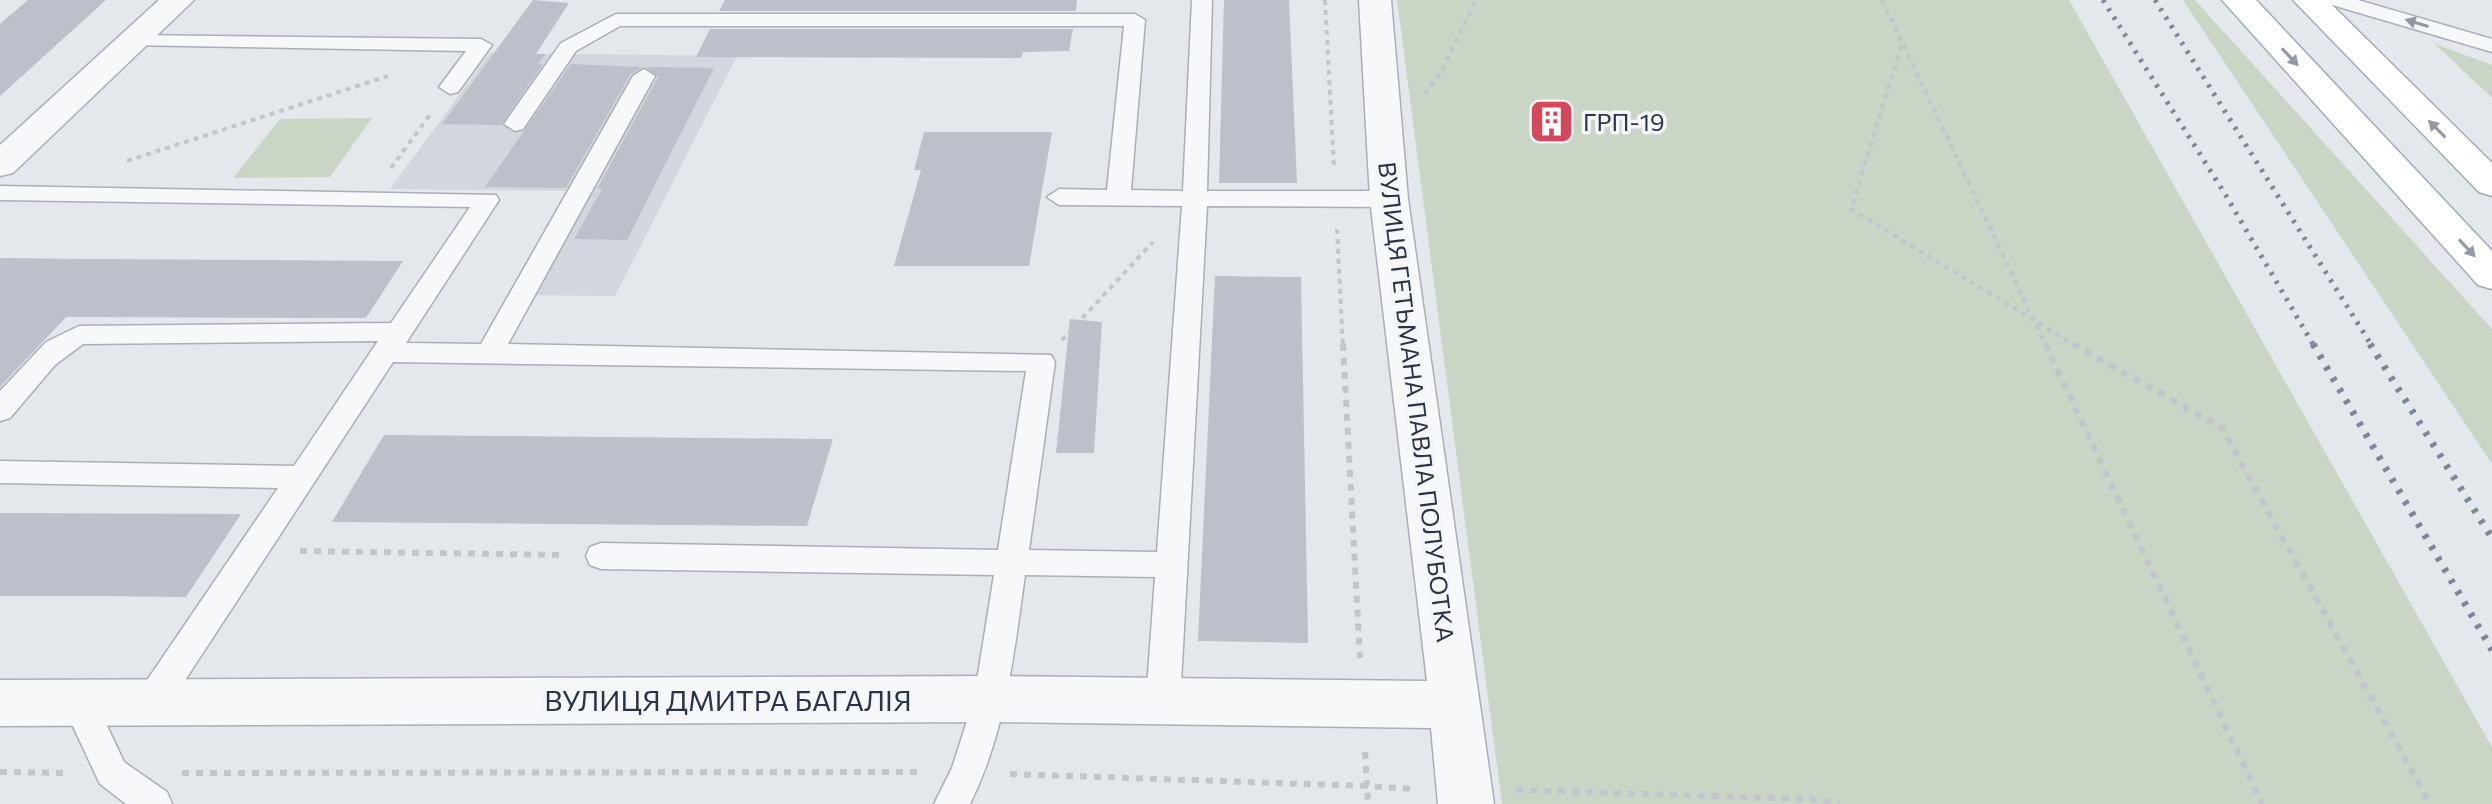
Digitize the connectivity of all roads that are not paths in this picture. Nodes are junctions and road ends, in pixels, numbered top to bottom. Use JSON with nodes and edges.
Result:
{"nodes":[{"id":1,"x":178,"y":0,"type":"edge"},
{"id":2,"x":628,"y":0,"type":"edge"},
{"id":3,"x":1202,"y":0,"type":"edge"},
{"id":4,"x":1375,"y":0,"type":"edge"},
{"id":5,"x":2238,"y":0,"type":"edge"},
{"id":6,"x":2309,"y":0,"type":"edge"},
{"id":7,"x":2336,"y":0,"type":"edge"},
{"id":8,"x":616,"y":20,"type":"junction"},
{"id":9,"x":131,"y":41,"type":"junction"},
{"id":10,"x":2492,"y":46,"type":"edge"},
{"id":11,"x":644,"y":76,"type":"dead end"},
{"id":12,"x":450,"y":87,"type":"road end"},
{"id":13,"x":515,"y":124,"type":"dead end"},
{"id":14,"x":0,"y":165,"type":"edge"},
{"id":15,"x":2492,"y":184,"type":"edge"},
{"id":16,"x":0,"y":193,"type":"edge"},
{"id":17,"x":1059,"y":197,"type":"dead end"},
{"id":18,"x":1195,"y":197,"type":"junction"},
{"id":19,"x":1118,"y":198,"type":"junction"},
{"id":20,"x":1389,"y":199,"type":"junction"},
{"id":21,"x":2492,"y":276,"type":"edge"},
{"id":22,"x":392,"y":342,"type":"junction"},
{"id":23,"x":489,"y":354,"type":"junction"},
{"id":24,"x":0,"y":411,"type":"edge"},
{"id":25,"x":0,"y":472,"type":"edge"},
{"id":26,"x":303,"y":477,"type":"junction"},
{"id":27,"x":601,"y":556,"type":"road end"},
{"id":28,"x":1170,"y":565,"type":"junction"},
{"id":29,"x":991,"y":699,"type":"junction"},
{"id":30,"x":1163,"y":702,"type":"junction"},
{"id":31,"x":0,"y":703,"type":"edge"},
{"id":32,"x":79,"y":703,"type":"junction"},
{"id":33,"x":151,"y":703,"type":"junction"},
{"id":34,"x":1456,"y":705,"type":"junction"},
{"id":35,"x":1465,"y":797,"type":"edge"},
{"id":36,"x":154,"y":804,"type":"edge"},
{"id":37,"x":952,"y":804,"type":"edge"}],
"edges":[{"from":1,"to":9,"type":"street"},
{"from":2,"to":8,"type":"lane"},
{"from":3,"to":18,"type":"lane"},
{"from":4,"to":20,"type":"street","name":"ВУЛИЦЯ ГЕТЬМАНА ПАВЛА ПОЛУБОТКА"},
{"from":5,"to":21,"type":"main road","one_way":true},
{"from":15,"to":6,"type":"main road","one_way":true},
{"from":10,"to":7,"type":"lane","one_way":true},
{"from":8,"to":13,"type":"lane"},
{"from":8,"to":19,"type":"lane"},
{"from":9,"to":12,"type":"lane"},
{"from":9,"to":14,"type":"street"},
{"from":11,"to":23,"type":"lane"},
{"from":16,"to":22,"type":"lane"},
{"from":17,"to":19,"type":"lane"},
{"from":18,"to":19,"type":"lane"},
{"from":18,"to":20,"type":"lane"},
{"from":18,"to":28,"type":"lane"},
{"from":20,"to":34,"type":"street","name":"ВУЛИЦЯ ГЕТЬМАНА ПАВЛА ПОЛУБОТКА"},
{"from":22,"to":23,"type":"lane"},
{"from":22,"to":24,"type":"lane"},
{"from":22,"to":26,"type":"lane"},
{"from":23,"to":29,"type":"lane"},
{"from":25,"to":26,"type":"lane"},
{"from":26,"to":33,"type":"lane"},
{"from":27,"to":28,"type":"lane"},
{"from":28,"to":30,"type":"lane"},
{"from":29,"to":30,"type":"street","name":"ВУЛИЦЯ ДМИТРА БАГАЛІЯ"},
{"from":29,"to":33,"type":"street","name":"ВУЛИЦЯ ДМИТРА БАГАЛІЯ"},
{"from":29,"to":37,"type":"lane"},
{"from":30,"to":34,"type":"street","name":"ВУЛИЦЯ ДМИТРА БАГАЛІЯ"},
{"from":31,"to":32,"type":"street","name":"ВУЛИЦЯ ДМИТРА БАГАЛІЯ"},
{"from":32,"to":33,"type":"street","name":"ВУЛИЦЯ ДМИТРА БАГАЛІЯ"},
{"from":32,"to":36,"type":"lane"},
{"from":34,"to":35,"type":"street","name":"ВУЛИЦЯ ГЕТЬМАНА ПАВЛА ПОЛУБОТКА"}]}
